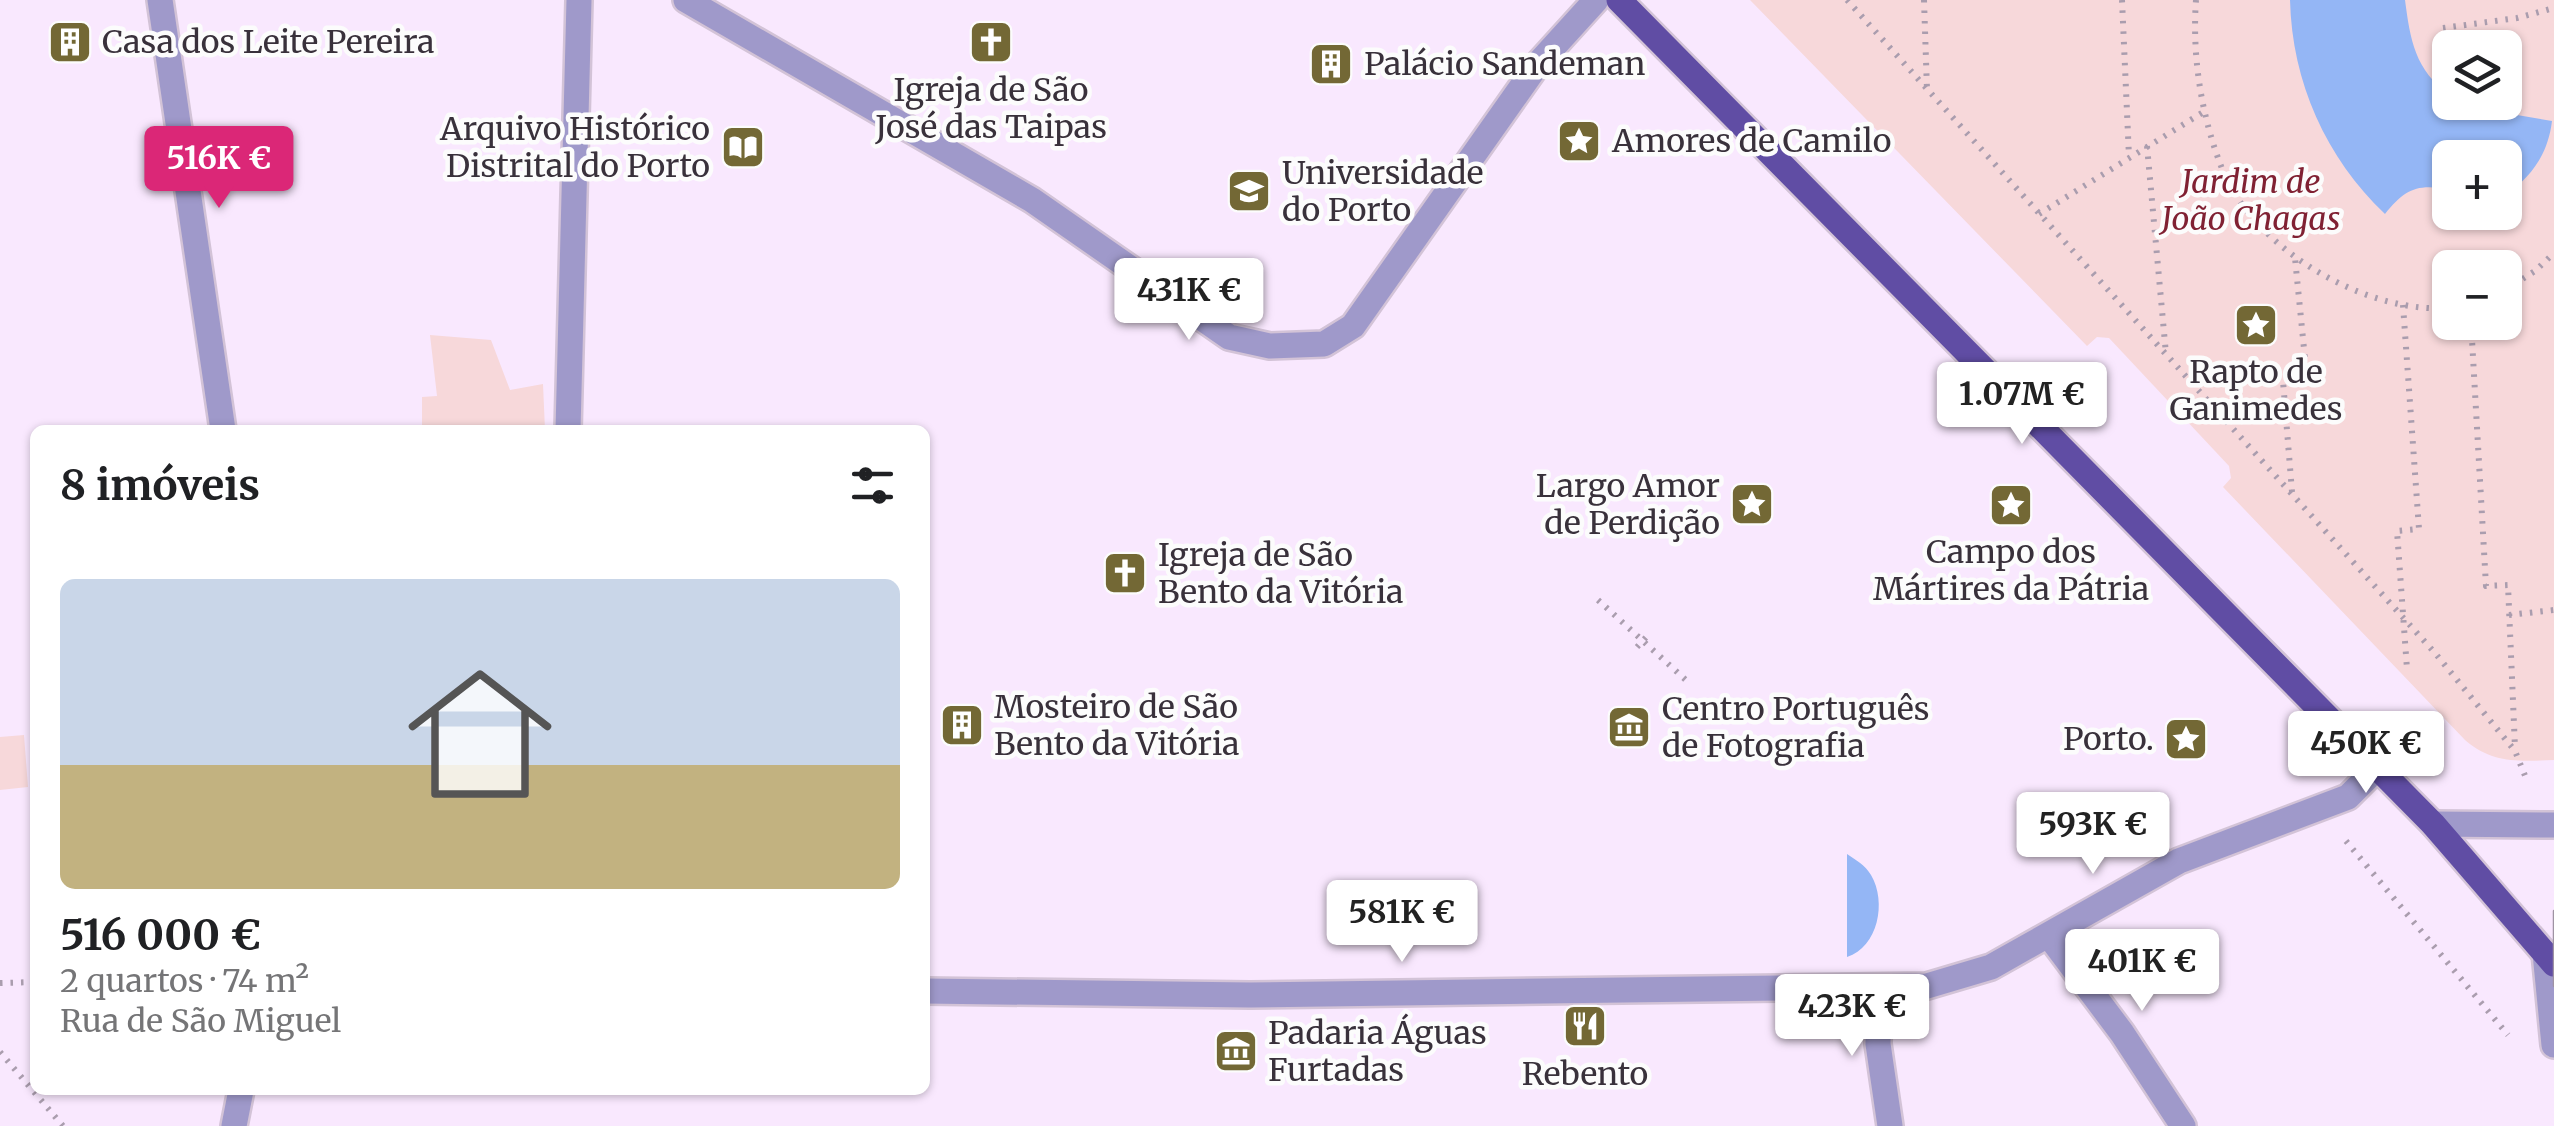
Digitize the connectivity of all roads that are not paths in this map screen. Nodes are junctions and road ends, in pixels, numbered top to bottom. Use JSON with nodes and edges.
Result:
{"nodes":[{"id":1,"x":160,"y":0,"type":"edge"},
{"id":2,"x":578,"y":0,"type":"edge"},
{"id":3,"x":686,"y":0,"type":"edge"},
{"id":4,"x":1596,"y":0,"type":"edge"},
{"id":5,"x":1619,"y":0,"type":"edge"},
{"id":6,"x":223,"y":425,"type":"edge"},
{"id":7,"x":568,"y":425,"type":"edge"},
{"id":8,"x":2377,"y":768,"type":"junction"},
{"id":9,"x":2433,"y":824,"type":"junction"},
{"id":10,"x":2554,"y":825,"type":"edge"},
{"id":11,"x":2050,"y":936,"type":"junction"},
{"id":12,"x":2549,"y":959,"type":"edge"},
{"id":13,"x":1879,"y":988,"type":"junction"},
{"id":14,"x":930,"y":991,"type":"edge"},
{"id":15,"x":2554,"y":1046,"type":"edge"},
{"id":16,"x":240,"y":1095,"type":"edge"},
{"id":17,"x":234,"y":1126,"type":"edge"},
{"id":18,"x":1890,"y":1126,"type":"edge"},
{"id":19,"x":2183,"y":1126,"type":"edge"}],
"edges":[{"from":1,"to":6,"type":"street"},
{"from":2,"to":7,"type":"street"},
{"from":3,"to":4,"type":"street"},
{"from":5,"to":8,"type":"main road"},
{"from":8,"to":9,"type":"main road"},
{"from":8,"to":11,"type":"street"},
{"from":9,"to":10,"type":"street"},
{"from":9,"to":12,"type":"main road"},
{"from":11,"to":13,"type":"street"},
{"from":11,"to":19,"type":"street"},
{"from":12,"to":15,"type":"street"},
{"from":13,"to":14,"type":"street"},
{"from":13,"to":18,"type":"street"},
{"from":16,"to":17,"type":"street"}]}
